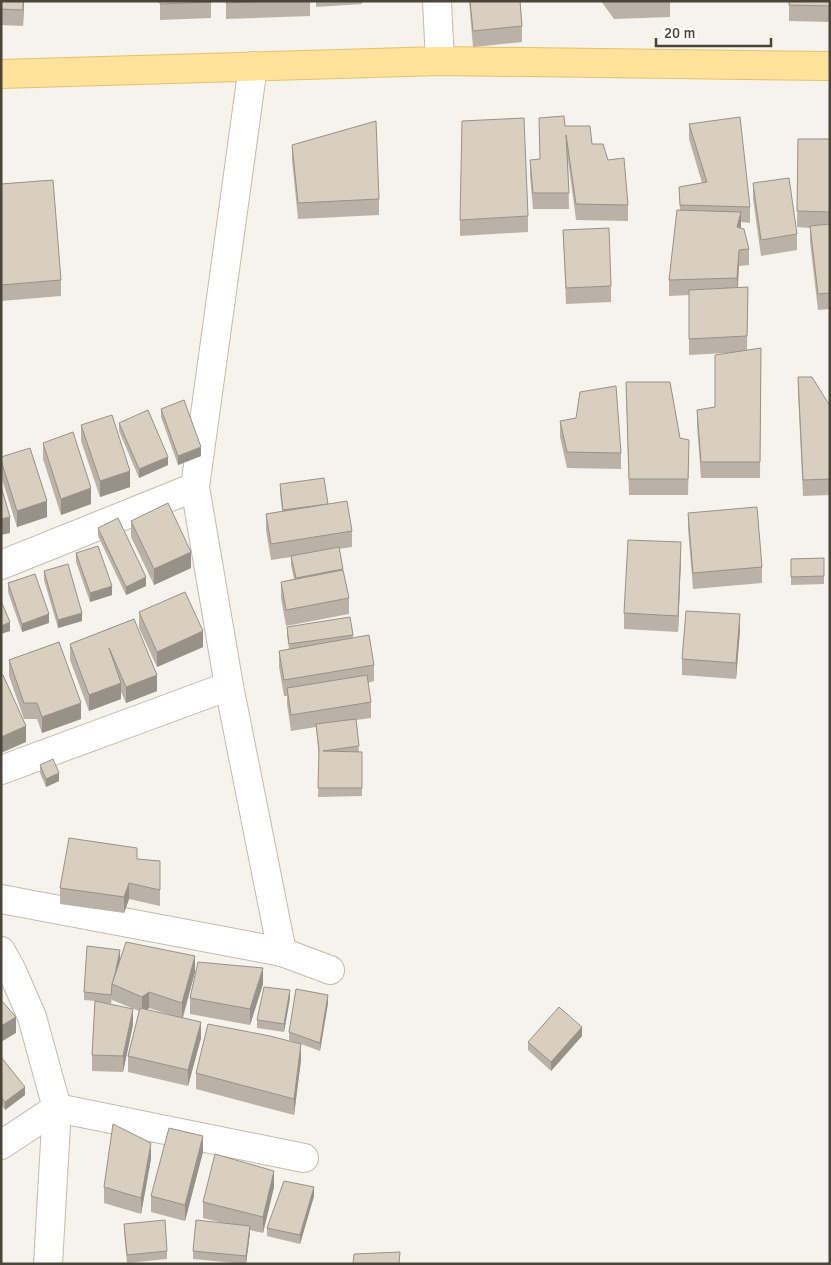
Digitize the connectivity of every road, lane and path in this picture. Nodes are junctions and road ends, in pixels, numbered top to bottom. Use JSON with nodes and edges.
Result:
{"nodes":[{"id":1,"x":437,"y":1,"type":"edge"},
{"id":2,"x":440,"y":61,"type":"junction"},
{"id":3,"x":253,"y":66,"type":"junction"},
{"id":4,"x":830,"y":66,"type":"edge"},
{"id":5,"x":1,"y":74,"type":"edge"},
{"id":6,"x":195,"y":487,"type":"junction"},
{"id":7,"x":1,"y":565,"type":"edge"},
{"id":8,"x":229,"y":686,"type":"junction"},
{"id":9,"x":1,"y":770,"type":"edge"},
{"id":10,"x":1,"y":898,"type":"edge"},
{"id":11,"x":1,"y":951,"type":"edge"},
{"id":12,"x":282,"y":952,"type":"junction"},
{"id":13,"x":330,"y":970,"type":"dead end"},
{"id":14,"x":57,"y":1108,"type":"junction"},
{"id":15,"x":1,"y":1145,"type":"edge"},
{"id":16,"x":304,"y":1158,"type":"dead end"},
{"id":17,"x":48,"y":1264,"type":"edge"}],
"edges":[{"from":1,"to":2,"type":"street"},
{"from":2,"to":3,"type":"main road"},
{"from":2,"to":4,"type":"main road"},
{"from":3,"to":5,"type":"main road"},
{"from":3,"to":6,"type":"street"},
{"from":6,"to":7,"type":"street"},
{"from":6,"to":8,"type":"street"},
{"from":8,"to":9,"type":"street"},
{"from":8,"to":12,"type":"street"},
{"from":10,"to":12,"type":"street"},
{"from":11,"to":14,"type":"street"},
{"from":12,"to":13,"type":"street"},
{"from":14,"to":15,"type":"street"},
{"from":14,"to":16,"type":"street"},
{"from":14,"to":17,"type":"street"}]}
